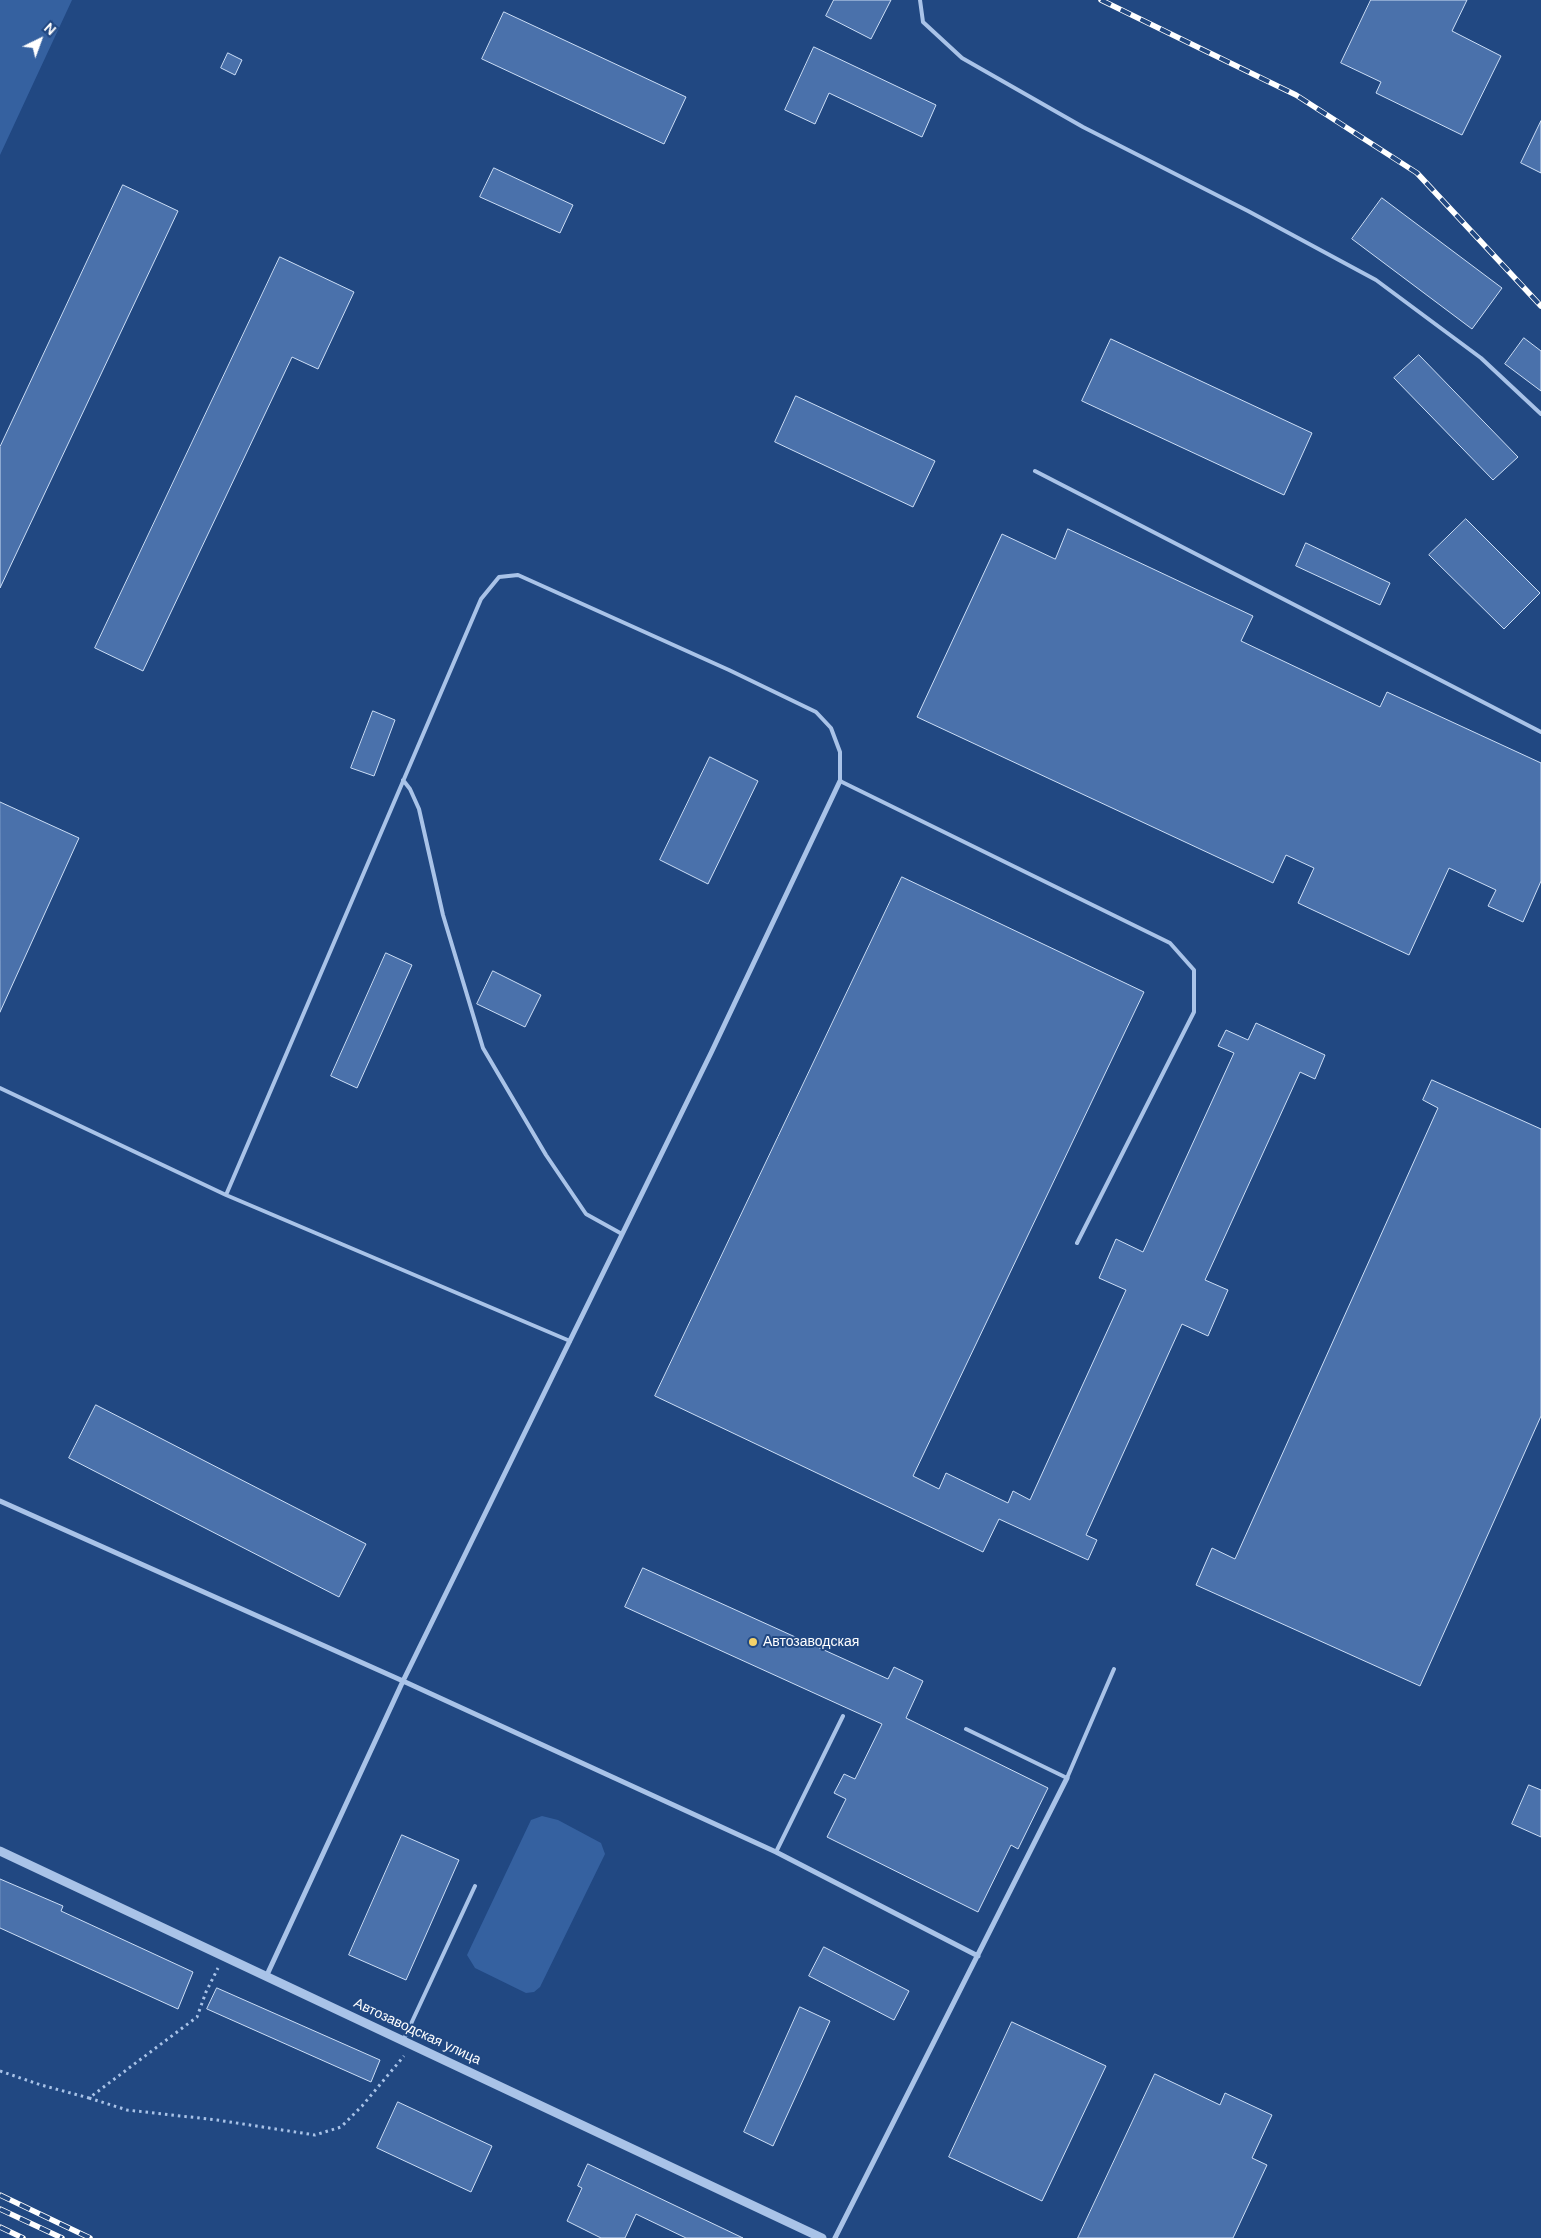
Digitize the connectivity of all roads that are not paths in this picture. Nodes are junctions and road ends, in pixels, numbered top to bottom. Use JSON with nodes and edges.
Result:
{"nodes":[{"id":1,"x":920,"y":0,"type":"edge"},
{"id":2,"x":1541,"y":414,"type":"edge"},
{"id":3,"x":1035,"y":471,"type":"dead end"},
{"id":4,"x":1541,"y":732,"type":"edge"},
{"id":5,"x":403,"y":780,"type":"junction"},
{"id":6,"x":840,"y":781,"type":"junction"},
{"id":7,"x":0,"y":1088,"type":"edge"},
{"id":8,"x":226,"y":1195,"type":"junction"},
{"id":9,"x":622,"y":1234,"type":"junction"},
{"id":10,"x":1077,"y":1243,"type":"dead end"},
{"id":11,"x":570,"y":1341,"type":"junction"},
{"id":12,"x":0,"y":1501,"type":"edge"},
{"id":13,"x":1114,"y":1669,"type":"dead end"},
{"id":14,"x":403,"y":1681,"type":"junction"},
{"id":15,"x":843,"y":1716,"type":"dead end"},
{"id":16,"x":966,"y":1729,"type":"dead end"},
{"id":17,"x":1067,"y":1778,"type":"junction"},
{"id":18,"x":0,"y":1851,"type":"edge"},
{"id":19,"x":776,"y":1852,"type":"junction"},
{"id":20,"x":475,"y":1886,"type":"dead end"},
{"id":21,"x":978,"y":1956,"type":"junction"},
{"id":22,"x":266,"y":1977,"type":"junction"},
{"id":23,"x":403,"y":2041,"type":"junction"},
{"id":24,"x":822,"y":2238,"type":"edge"},
{"id":25,"x":835,"y":2238,"type":"edge"}],
"edges":[{"from":1,"to":2,"type":"lane"},
{"from":3,"to":4,"type":"lane"},
{"from":5,"to":6,"type":"lane"},
{"from":5,"to":8,"type":"lane"},
{"from":5,"to":9,"type":"lane"},
{"from":6,"to":9,"type":"street"},
{"from":6,"to":10,"type":"lane"},
{"from":7,"to":8,"type":"lane"},
{"from":8,"to":11,"type":"lane"},
{"from":9,"to":11,"type":"street"},
{"from":11,"to":14,"type":"street"},
{"from":12,"to":14,"type":"street"},
{"from":13,"to":17,"type":"lane"},
{"from":14,"to":19,"type":"street"},
{"from":14,"to":22,"type":"street"},
{"from":15,"to":19,"type":"lane"},
{"from":16,"to":17,"type":"lane"},
{"from":17,"to":21,"type":"street"},
{"from":18,"to":22,"type":"street","name":"Автозаводская улица"},
{"from":19,"to":21,"type":"street"},
{"from":20,"to":23,"type":"lane"},
{"from":21,"to":25,"type":"street"},
{"from":22,"to":23,"type":"street","name":"Автозаводская улица"},
{"from":23,"to":24,"type":"street","name":"Автозаводская улица"}]}
